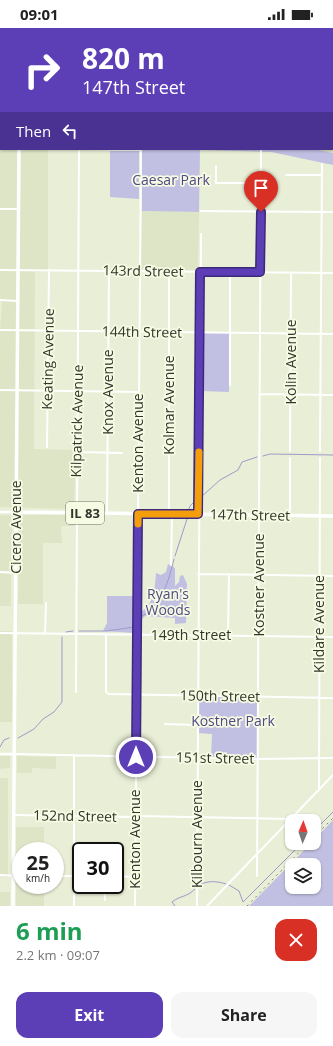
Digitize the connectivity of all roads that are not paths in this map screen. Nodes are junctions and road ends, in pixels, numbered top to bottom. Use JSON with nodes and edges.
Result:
{"nodes":[{"id":1,"x":19,"y":150,"type":"edge"},
{"id":2,"x":79,"y":150,"type":"edge"},
{"id":3,"x":141,"y":150,"type":"edge"},
{"id":4,"x":261,"y":150,"type":"edge"},
{"id":5,"x":322,"y":164,"type":"dead end"},
{"id":6,"x":216,"y":166,"type":"dead end"},
{"id":7,"x":286,"y":175,"type":"dead end"},
{"id":8,"x":322,"y":175,"type":"junction"},
{"id":9,"x":261,"y":183,"type":"junction"},
{"id":10,"x":0,"y":209,"type":"edge"},
{"id":11,"x":19,"y":209,"type":"junction"},
{"id":12,"x":201,"y":211,"type":"dead end"},
{"id":13,"x":261,"y":212,"type":"junction"},
{"id":14,"x":322,"y":212,"type":"junction"},
{"id":15,"x":333,"y":212,"type":"edge"},
{"id":16,"x":201,"y":234,"type":"dead end"},
{"id":17,"x":0,"y":270,"type":"edge"},
{"id":18,"x":18,"y":270,"type":"junction"},
{"id":19,"x":49,"y":270,"type":"junction"},
{"id":20,"x":78,"y":270,"type":"junction"},
{"id":21,"x":109,"y":271,"type":"junction"},
{"id":22,"x":139,"y":271,"type":"junction"},
{"id":23,"x":169,"y":271,"type":"junction"},
{"id":24,"x":200,"y":272,"type":"junction"},
{"id":25,"x":230,"y":272,"type":"junction"},
{"id":26,"x":260,"y":272,"type":"junction"},
{"id":27,"x":291,"y":272,"type":"junction"},
{"id":28,"x":321,"y":273,"type":"junction"},
{"id":29,"x":333,"y":273,"type":"edge"},
{"id":30,"x":0,"y":300,"type":"edge"},
{"id":31,"x":18,"y":301,"type":"junction"},
{"id":32,"x":0,"y":330,"type":"edge"},
{"id":33,"x":18,"y":330,"type":"junction"},
{"id":34,"x":48,"y":330,"type":"junction"},
{"id":35,"x":78,"y":331,"type":"junction"},
{"id":36,"x":108,"y":331,"type":"junction"},
{"id":37,"x":139,"y":332,"type":"junction"},
{"id":38,"x":169,"y":332,"type":"junction"},
{"id":39,"x":200,"y":332,"type":"junction"},
{"id":40,"x":230,"y":332,"type":"junction"},
{"id":41,"x":260,"y":333,"type":"junction"},
{"id":42,"x":291,"y":333,"type":"junction"},
{"id":43,"x":321,"y":334,"type":"junction"},
{"id":44,"x":333,"y":334,"type":"edge"},
{"id":45,"x":230,"y":385,"type":"dead end"},
{"id":46,"x":0,"y":390,"type":"edge"},
{"id":47,"x":17,"y":391,"type":"junction"},
{"id":48,"x":47,"y":391,"type":"junction"},
{"id":49,"x":78,"y":392,"type":"junction"},
{"id":50,"x":108,"y":392,"type":"junction"},
{"id":51,"x":138,"y":392,"type":"junction"},
{"id":52,"x":260,"y":394,"type":"junction"},
{"id":53,"x":290,"y":394,"type":"junction"},
{"id":54,"x":321,"y":394,"type":"junction"},
{"id":55,"x":333,"y":395,"type":"edge"},
{"id":56,"x":47,"y":447,"type":"dead end"},
{"id":57,"x":290,"y":451,"type":"dead end"},
{"id":58,"x":320,"y":451,"type":"dead end"},
{"id":59,"x":77,"y":452,"type":"junction"},
{"id":60,"x":108,"y":453,"type":"junction"},
{"id":61,"x":122,"y":453,"type":"dead end"},
{"id":62,"x":290,"y":458,"type":"dead end"},
{"id":63,"x":320,"y":458,"type":"dead end"},
{"id":64,"x":0,"y":512,"type":"edge"},
{"id":65,"x":16,"y":512,"type":"junction"},
{"id":66,"x":76,"y":513,"type":"junction"},
{"id":67,"x":107,"y":513,"type":"junction"},
{"id":68,"x":138,"y":514,"type":"junction"},
{"id":69,"x":170,"y":514,"type":"junction"},
{"id":70,"x":198,"y":514,"type":"junction"},
{"id":71,"x":259,"y":515,"type":"junction"},
{"id":72,"x":290,"y":515,"type":"junction"},
{"id":73,"x":320,"y":516,"type":"junction"},
{"id":74,"x":333,"y":516,"type":"edge"},
{"id":75,"x":171,"y":565,"type":"dead end"},
{"id":76,"x":0,"y":572,"type":"edge"},
{"id":77,"x":16,"y":572,"type":"junction"},
{"id":78,"x":198,"y":574,"type":"junction"},
{"id":79,"x":229,"y":575,"type":"junction"},
{"id":80,"x":259,"y":575,"type":"junction"},
{"id":81,"x":320,"y":576,"type":"junction"},
{"id":82,"x":333,"y":576,"type":"edge"},
{"id":83,"x":46,"y":603,"type":"dead end"},
{"id":84,"x":0,"y":633,"type":"edge"},
{"id":85,"x":15,"y":633,"type":"junction"},
{"id":86,"x":45,"y":633,"type":"junction"},
{"id":87,"x":76,"y":634,"type":"junction"},
{"id":88,"x":106,"y":634,"type":"junction"},
{"id":89,"x":137,"y":635,"type":"junction"},
{"id":90,"x":198,"y":635,"type":"junction"},
{"id":91,"x":228,"y":636,"type":"junction"},
{"id":92,"x":259,"y":636,"type":"junction"},
{"id":93,"x":319,"y":637,"type":"junction"},
{"id":94,"x":333,"y":637,"type":"edge"},
{"id":95,"x":76,"y":692,"type":"dead end"},
{"id":96,"x":136,"y":695,"type":"junction"},
{"id":97,"x":198,"y":696,"type":"junction"},
{"id":98,"x":258,"y":697,"type":"junction"},
{"id":99,"x":319,"y":697,"type":"junction"},
{"id":100,"x":333,"y":698,"type":"edge"},
{"id":101,"x":165,"y":724,"type":"dead end"},
{"id":102,"x":197,"y":725,"type":"junction"},
{"id":103,"x":0,"y":754,"type":"edge"},
{"id":104,"x":14,"y":754,"type":"junction"},
{"id":105,"x":74,"y":756,"type":"junction"},
{"id":106,"x":136,"y":757,"type":"junction"},
{"id":107,"x":197,"y":758,"type":"junction"},
{"id":108,"x":319,"y":758,"type":"junction"},
{"id":109,"x":333,"y":758,"type":"edge"},
{"id":110,"x":258,"y":759,"type":"junction"},
{"id":111,"x":333,"y":775,"type":"edge"},
{"id":112,"x":319,"y":790,"type":"junction"},
{"id":113,"x":295,"y":814,"type":"edge"},
{"id":114,"x":14,"y":815,"type":"junction"},
{"id":115,"x":74,"y":816,"type":"junction"},
{"id":116,"x":137,"y":816,"type":"junction"},
{"id":117,"x":197,"y":817,"type":"junction"},
{"id":118,"x":258,"y":818,"type":"junction"},
{"id":119,"x":285,"y":819,"type":"edge"},
{"id":120,"x":285,"y":824,"type":"edge"},
{"id":121,"x":14,"y":842,"type":"edge"},
{"id":122,"x":74,"y":842,"type":"edge"},
{"id":123,"x":257,"y":853,"type":"junction"},
{"id":124,"x":0,"y":875,"type":"edge"},
{"id":125,"x":12,"y":876,"type":"edge"},
{"id":126,"x":124,"y":876,"type":"edge"},
{"id":127,"x":257,"y":876,"type":"dead end"},
{"id":128,"x":135,"y":877,"type":"junction"},
{"id":129,"x":13,"y":894,"type":"edge"},
{"id":130,"x":74,"y":894,"type":"edge"},
{"id":131,"x":105,"y":894,"type":"edge"},
{"id":132,"x":105,"y":900,"type":"dead end"},
{"id":133,"x":13,"y":906,"type":"edge"},
{"id":134,"x":74,"y":906,"type":"edge"},
{"id":135,"x":135,"y":906,"type":"edge"},
{"id":136,"x":197,"y":906,"type":"edge"},
{"id":137,"x":207,"y":906,"type":"edge"}],
"edges":[{"from":1,"to":11,"type":"main road","name":"Cicero Avenue"},
{"from":2,"to":20,"type":"street","name":"Kilpatrick Avenue"},
{"from":3,"to":22,"type":"street","name":"Kenton Avenue"},
{"from":4,"to":9,"type":"street","name":"Kostner Avenue"},
{"from":5,"to":8,"type":"street"},
{"from":6,"to":9,"type":"street"},
{"from":7,"to":8,"type":"street"},
{"from":8,"to":14,"type":"street"},
{"from":9,"to":13,"type":"street","name":"Kostner Avenue"},
{"from":10,"to":11,"type":"street"},
{"from":11,"to":18,"type":"main road","name":"Cicero Avenue"},
{"from":12,"to":13,"type":"street"},
{"from":13,"to":14,"type":"street"},
{"from":13,"to":26,"type":"street","name":"Kostner Avenue"},
{"from":14,"to":15,"type":"street"},
{"from":14,"to":28,"type":"street"},
{"from":16,"to":24,"type":"street","name":"Kilbourn Avenue"},
{"from":17,"to":18,"type":"street","name":"143rd Street"},
{"from":18,"to":19,"type":"street","name":"143rd Street"},
{"from":18,"to":31,"type":"main road","name":"Cicero Avenue"},
{"from":19,"to":20,"type":"street","name":"143rd Street"},
{"from":19,"to":34,"type":"street","name":"Keating Avenue"},
{"from":20,"to":21,"type":"street","name":"143rd Street"},
{"from":20,"to":35,"type":"street","name":"Kilpatrick Avenue"},
{"from":21,"to":22,"type":"street","name":"143rd Street"},
{"from":21,"to":36,"type":"street","name":"Knox Avenue"},
{"from":22,"to":23,"type":"street","name":"143rd Street"},
{"from":22,"to":37,"type":"street","name":"Kenton Avenue"},
{"from":23,"to":24,"type":"street","name":"143rd Street"},
{"from":23,"to":38,"type":"street","name":"Kolmar Avenue"},
{"from":24,"to":25,"type":"street","name":"143rd Street"},
{"from":24,"to":39,"type":"street","name":"Kilbourn Avenue"},
{"from":25,"to":26,"type":"street","name":"143rd Street"},
{"from":25,"to":40,"type":"street"},
{"from":26,"to":27,"type":"street","name":"143rd Street"},
{"from":26,"to":41,"type":"street","name":"Kostner Avenue"},
{"from":27,"to":28,"type":"street","name":"143rd Street"},
{"from":27,"to":42,"type":"street","name":"Kolin Avenue"},
{"from":28,"to":29,"type":"street","name":"143rd Street"},
{"from":28,"to":43,"type":"street"},
{"from":30,"to":31,"type":"street"},
{"from":31,"to":33,"type":"main road","name":"Cicero Avenue"},
{"from":32,"to":33,"type":"street","name":"144th Street"},
{"from":33,"to":34,"type":"street","name":"144th Street"},
{"from":33,"to":47,"type":"main road","name":"Cicero Avenue"},
{"from":34,"to":35,"type":"street","name":"144th Street"},
{"from":34,"to":48,"type":"street","name":"Keating Avenue"},
{"from":35,"to":36,"type":"street","name":"144th Street"},
{"from":35,"to":49,"type":"street","name":"Kilpatrick Avenue"},
{"from":36,"to":37,"type":"street","name":"144th Street"},
{"from":36,"to":50,"type":"street","name":"Knox Avenue"},
{"from":37,"to":38,"type":"street","name":"144th Street"},
{"from":37,"to":51,"type":"street","name":"Kenton Avenue"},
{"from":38,"to":39,"type":"street","name":"144th Street"},
{"from":38,"to":69,"type":"street","name":"Kolmar Avenue"},
{"from":39,"to":40,"type":"street","name":"144th Street"},
{"from":39,"to":70,"type":"street","name":"Kilbourn Avenue"},
{"from":40,"to":41,"type":"street","name":"144th Street"},
{"from":40,"to":45,"type":"street"},
{"from":41,"to":42,"type":"street","name":"144th Street"},
{"from":41,"to":52,"type":"street","name":"Kostner Avenue"},
{"from":42,"to":43,"type":"street","name":"144th Street"},
{"from":42,"to":53,"type":"street","name":"Kolin Avenue"},
{"from":43,"to":44,"type":"street","name":"144th Street"},
{"from":43,"to":54,"type":"street"},
{"from":46,"to":47,"type":"street"},
{"from":47,"to":48,"type":"street"},
{"from":47,"to":65,"type":"main road","name":"Cicero Avenue"},
{"from":48,"to":49,"type":"street"},
{"from":48,"to":56,"type":"street","name":"Keating Avenue"},
{"from":49,"to":50,"type":"street"},
{"from":49,"to":59,"type":"street","name":"Kilpatrick Avenue"},
{"from":50,"to":51,"type":"street"},
{"from":50,"to":60,"type":"street","name":"Knox Avenue"},
{"from":51,"to":68,"type":"street","name":"Kenton Avenue"},
{"from":52,"to":53,"type":"street"},
{"from":52,"to":71,"type":"street","name":"Kostner Avenue"},
{"from":53,"to":54,"type":"street"},
{"from":53,"to":57,"type":"street","name":"Kolin Avenue"},
{"from":54,"to":55,"type":"street"},
{"from":54,"to":58,"type":"street"},
{"from":59,"to":60,"type":"street"},
{"from":59,"to":66,"type":"street","name":"Kilpatrick Avenue"},
{"from":60,"to":61,"type":"street"},
{"from":60,"to":67,"type":"street","name":"Knox Avenue"},
{"from":62,"to":72,"type":"street"},
{"from":63,"to":73,"type":"street","name":"Kildare Avenue"},
{"from":64,"to":65,"type":"main road","name":"147th Street"},
{"from":65,"to":66,"type":"main road","name":"147th Street","number":"IL 83"},
{"from":65,"to":77,"type":"main road","name":"Cicero Avenue"},
{"from":66,"to":67,"type":"main road","name":"147th Street","number":"IL 83"},
{"from":66,"to":87,"type":"street","name":"Kilpatrick Avenue"},
{"from":67,"to":68,"type":"main road","name":"147th Street","number":"IL 83"},
{"from":68,"to":69,"type":"main road","name":"147th Street","number":"IL 83"},
{"from":68,"to":89,"type":"street","name":"Kenton Avenue"},
{"from":69,"to":70,"type":"main road","name":"147th Street","number":"IL 83"},
{"from":69,"to":75,"type":"street","name":"Kolmar Avenue"},
{"from":70,"to":71,"type":"main road","name":"147th Street","number":"IL 83"},
{"from":70,"to":78,"type":"street","name":"Kilbourn Avenue"},
{"from":71,"to":72,"type":"main road","name":"147th Street","number":"IL 83"},
{"from":71,"to":80,"type":"street","name":"Kostner Avenue"},
{"from":72,"to":73,"type":"main road","name":"147th Street","number":"IL 83"},
{"from":73,"to":74,"type":"main road","name":"147th Street","number":"IL 83"},
{"from":73,"to":81,"type":"street","name":"Kildare Avenue"},
{"from":76,"to":77,"type":"street"},
{"from":77,"to":85,"type":"main road","name":"Cicero Avenue"},
{"from":78,"to":79,"type":"street"},
{"from":78,"to":90,"type":"street","name":"Kilbourn Avenue"},
{"from":79,"to":80,"type":"street"},
{"from":79,"to":91,"type":"street"},
{"from":80,"to":81,"type":"street"},
{"from":80,"to":92,"type":"street","name":"Kostner Avenue"},
{"from":81,"to":82,"type":"street"},
{"from":81,"to":93,"type":"street","name":"Kildare Avenue"},
{"from":83,"to":86,"type":"street"},
{"from":84,"to":85,"type":"street","name":"149th Street"},
{"from":85,"to":86,"type":"street","name":"149th Street"},
{"from":85,"to":104,"type":"main road","name":"Cicero Avenue"},
{"from":86,"to":87,"type":"street","name":"149th Street"},
{"from":87,"to":88,"type":"street","name":"149th Street"},
{"from":87,"to":95,"type":"street","name":"Kilpatrick Avenue"},
{"from":88,"to":89,"type":"street","name":"149th Street"},
{"from":88,"to":96,"type":"street","name":"150th Street"},
{"from":89,"to":90,"type":"street","name":"149th Street"},
{"from":89,"to":96,"type":"street","name":"Kenton Avenue"},
{"from":90,"to":91,"type":"street","name":"149th Street"},
{"from":90,"to":97,"type":"street","name":"Kilbourn Avenue"},
{"from":91,"to":92,"type":"street","name":"149th Street"},
{"from":92,"to":93,"type":"street","name":"149th Street"},
{"from":92,"to":98,"type":"street","name":"Kostner Avenue"},
{"from":93,"to":94,"type":"street","name":"149th Street"},
{"from":93,"to":99,"type":"street","name":"Kildare Avenue"},
{"from":96,"to":97,"type":"street","name":"150th Street"},
{"from":96,"to":106,"type":"street","name":"Kenton Avenue"},
{"from":97,"to":98,"type":"street","name":"150th Street"},
{"from":97,"to":102,"type":"street","name":"Kilbourn Avenue"},
{"from":98,"to":99,"type":"street","name":"150th Street"},
{"from":98,"to":110,"type":"street","name":"Kostner Avenue"},
{"from":99,"to":100,"type":"street","name":"150th Street"},
{"from":99,"to":108,"type":"street","name":"Kildare Avenue"},
{"from":101,"to":102,"type":"street"},
{"from":102,"to":107,"type":"street","name":"Kilbourn Avenue"},
{"from":103,"to":104,"type":"main road","name":"151st Street"},
{"from":104,"to":105,"type":"street","name":"151st Street"},
{"from":104,"to":114,"type":"main road","name":"Cicero Avenue"},
{"from":105,"to":106,"type":"street","name":"151st Street"},
{"from":105,"to":115,"type":"street"},
{"from":106,"to":107,"type":"street","name":"151st Street"},
{"from":106,"to":116,"type":"street","name":"Kenton Avenue"},
{"from":107,"to":110,"type":"street","name":"151st Street"},
{"from":107,"to":117,"type":"street","name":"Kilbourn Avenue"},
{"from":108,"to":109,"type":"street","name":"151st Street"},
{"from":108,"to":110,"type":"street","name":"151st Street"},
{"from":108,"to":112,"type":"street","name":"Kildare Avenue"},
{"from":110,"to":118,"type":"street","name":"Kostner Avenue"},
{"from":111,"to":112,"type":"street"},
{"from":112,"to":113,"type":"street"},
{"from":114,"to":115,"type":"street","name":"152nd Street"},
{"from":114,"to":121,"type":"main road","name":"Cicero Avenue"},
{"from":115,"to":116,"type":"street","name":"152nd Street"},
{"from":115,"to":122,"type":"street"},
{"from":116,"to":117,"type":"street","name":"152nd Street"},
{"from":116,"to":128,"type":"street","name":"Kenton Avenue"},
{"from":117,"to":118,"type":"street","name":"152nd Street"},
{"from":117,"to":136,"type":"street","name":"Kilbourn Avenue"},
{"from":118,"to":119,"type":"street","name":"152nd Street"},
{"from":118,"to":123,"type":"street","name":"Kostner Avenue"},
{"from":120,"to":123,"type":"street"},
{"from":123,"to":127,"type":"street","name":"Kostner Avenue"},
{"from":123,"to":137,"type":"street"},
{"from":124,"to":125,"type":"street"},
{"from":126,"to":128,"type":"street"},
{"from":128,"to":135,"type":"street","name":"Kenton Avenue"},
{"from":129,"to":133,"type":"main road","name":"Cicero Avenue"},
{"from":130,"to":134,"type":"street"},
{"from":131,"to":132,"type":"street"}]}
